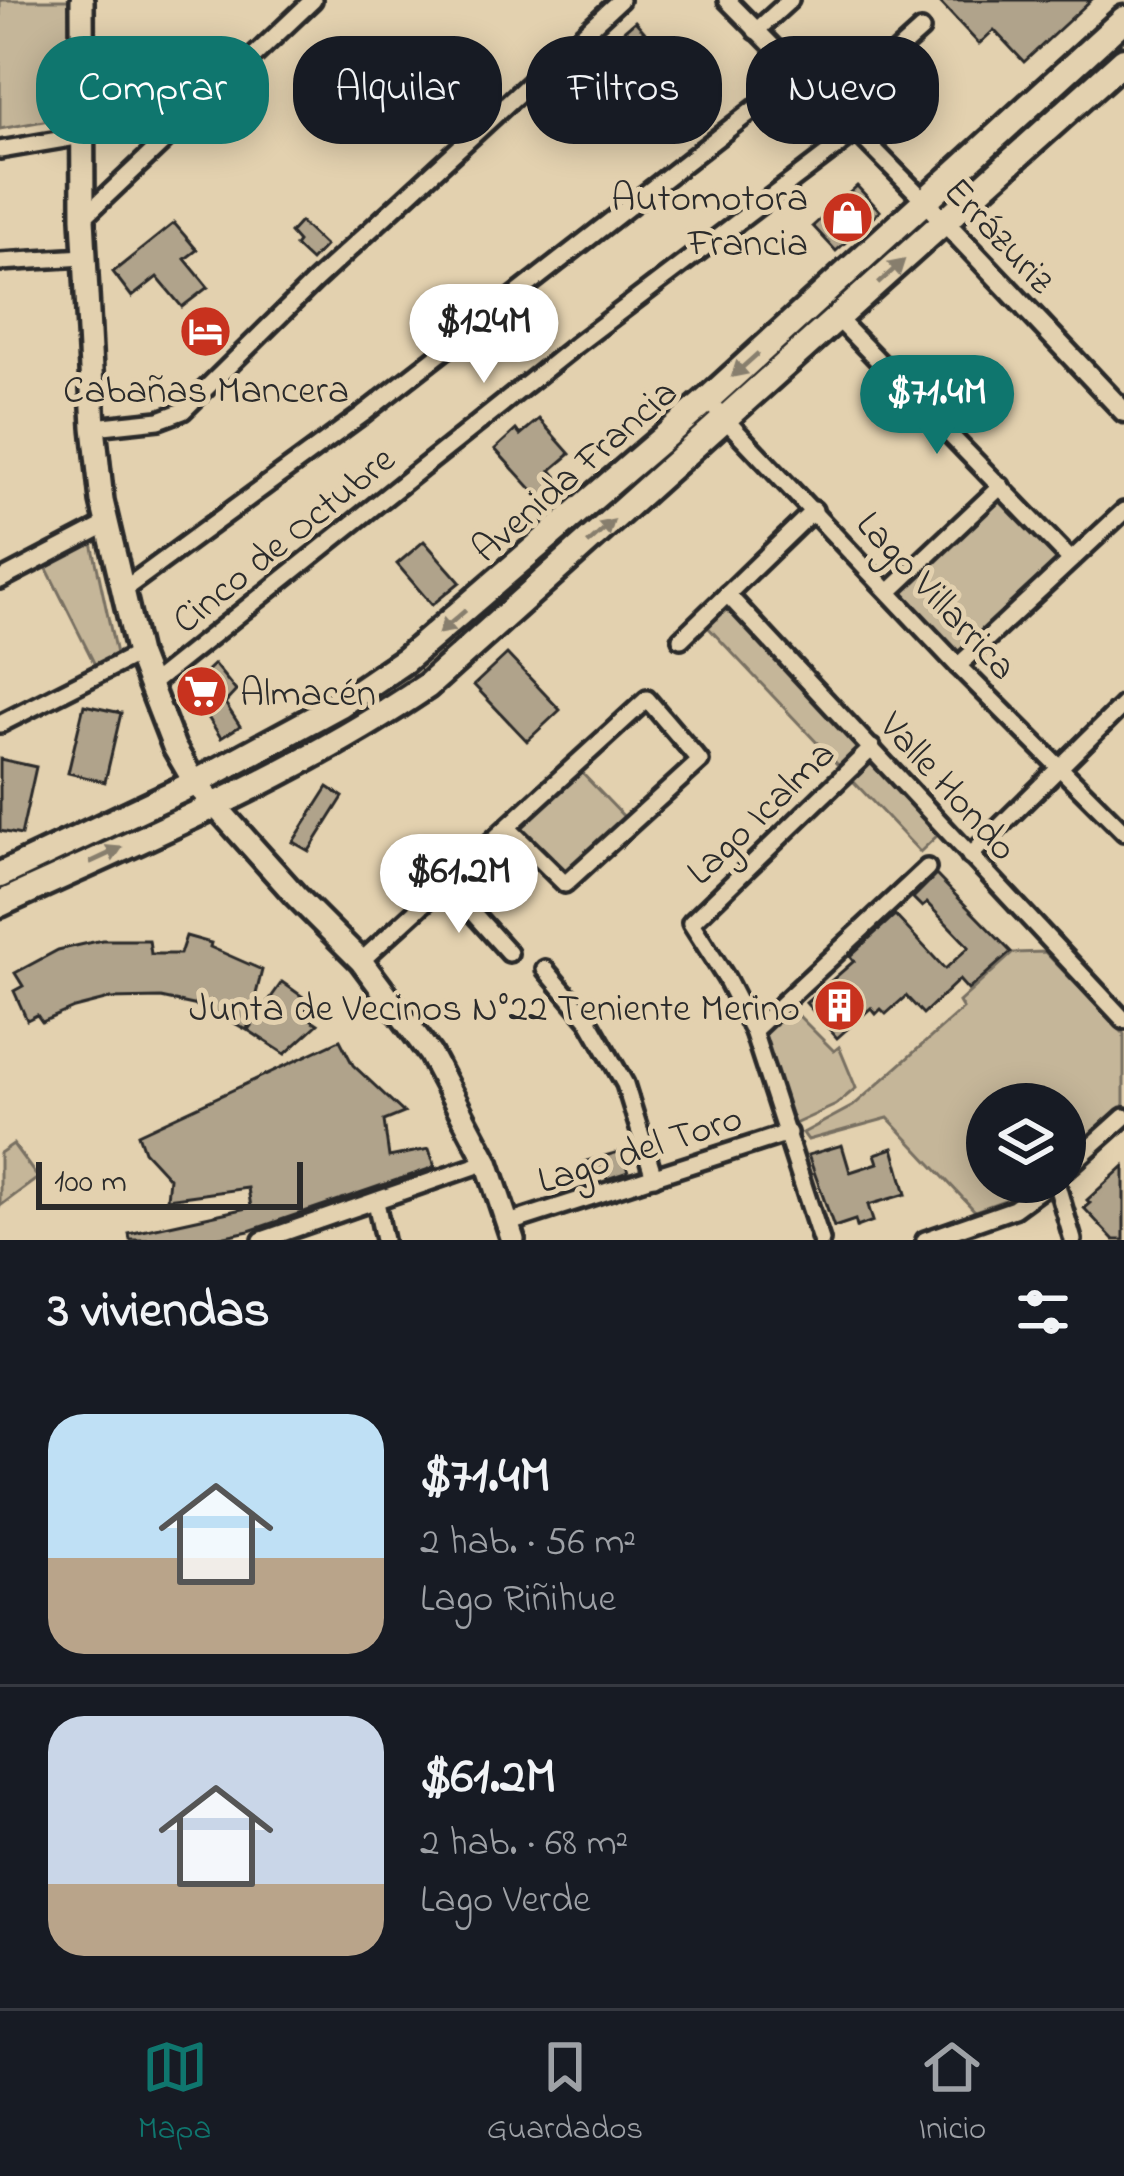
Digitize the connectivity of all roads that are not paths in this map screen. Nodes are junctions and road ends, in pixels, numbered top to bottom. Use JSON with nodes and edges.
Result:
{"nodes":[{"id":1,"x":82,"y":0,"type":"edge"},
{"id":2,"x":313,"y":0,"type":"edge"},
{"id":3,"x":620,"y":0,"type":"edge"},
{"id":4,"x":727,"y":0,"type":"edge"},
{"id":5,"x":790,"y":0,"type":"edge"},
{"id":6,"x":1124,"y":19,"type":"edge"},
{"id":7,"x":920,"y":30,"type":"dead end"},
{"id":8,"x":756,"y":31,"type":"junction"},
{"id":9,"x":82,"y":36,"type":"edge"},
{"id":10,"x":761,"y":36,"type":"edge"},
{"id":11,"x":913,"y":36,"type":"edge"},
{"id":12,"x":1124,"y":60,"type":"edge"},
{"id":13,"x":1039,"y":94,"type":"junction"},
{"id":14,"x":746,"y":115,"type":"edge"},
{"id":15,"x":1046,"y":128,"type":"junction"},
{"id":16,"x":36,"y":144,"type":"edge"},
{"id":17,"x":82,"y":144,"type":"edge"},
{"id":18,"x":841,"y":144,"type":"edge"},
{"id":19,"x":866,"y":144,"type":"edge"},
{"id":20,"x":0,"y":150,"type":"edge"},
{"id":21,"x":922,"y":199,"type":"junction"},
{"id":22,"x":83,"y":218,"type":"junction"},
{"id":23,"x":942,"y":220,"type":"junction"},
{"id":24,"x":85,"y":257,"type":"junction"},
{"id":25,"x":0,"y":262,"type":"edge"},
{"id":26,"x":826,"y":293,"type":"junction"},
{"id":27,"x":838,"y":320,"type":"junction"},
{"id":28,"x":789,"y":361,"type":"junction"},
{"id":29,"x":706,"y":400,"type":"junction"},
{"id":30,"x":1124,"y":412,"type":"edge"},
{"id":31,"x":726,"y":419,"type":"junction"},
{"id":32,"x":94,"y":427,"type":"junction"},
{"id":33,"x":1001,"y":486,"type":"junction"},
{"id":34,"x":814,"y":510,"type":"junction"},
{"id":35,"x":1124,"y":511,"type":"edge"},
{"id":36,"x":107,"y":524,"type":"junction"},
{"id":37,"x":1070,"y":560,"type":"junction"},
{"id":38,"x":0,"y":580,"type":"edge"},
{"id":39,"x":123,"y":590,"type":"junction"},
{"id":40,"x":890,"y":591,"type":"junction"},
{"id":41,"x":728,"y":594,"type":"junction"},
{"id":42,"x":681,"y":639,"type":"dead end"},
{"id":43,"x":138,"y":654,"type":"junction"},
{"id":44,"x":958,"y":665,"type":"junction"},
{"id":45,"x":149,"y":686,"type":"junction"},
{"id":46,"x":1124,"y":704,"type":"edge"},
{"id":47,"x":0,"y":724,"type":"edge"},
{"id":48,"x":872,"y":748,"type":"junction"},
{"id":49,"x":1058,"y":767,"type":"junction"},
{"id":50,"x":195,"y":783,"type":"junction"},
{"id":51,"x":214,"y":806,"type":"junction"},
{"id":52,"x":507,"y":827,"type":"junction"},
{"id":53,"x":1124,"y":832,"type":"edge"},
{"id":54,"x":970,"y":856,"type":"junction"},
{"id":55,"x":927,"y":868,"type":"dead end"},
{"id":56,"x":447,"y":884,"type":"junction"},
{"id":57,"x":2,"y":890,"type":"edge"},
{"id":58,"x":509,"y":953,"type":"dead end"},
{"id":59,"x":361,"y":961,"type":"junction"},
{"id":60,"x":545,"y":969,"type":"dead end"},
{"id":61,"x":1124,"y":1020,"type":"edge"},
{"id":62,"x":753,"y":1031,"type":"junction"},
{"id":63,"x":1124,"y":1118,"type":"edge"},
{"id":64,"x":788,"y":1133,"type":"junction"},
{"id":65,"x":1086,"y":1151,"type":"edge"},
{"id":66,"x":487,"y":1162,"type":"junction"},
{"id":67,"x":654,"y":1178,"type":"junction"},
{"id":68,"x":376,"y":1202,"type":"junction"},
{"id":69,"x":1023,"y":1203,"type":"edge"},
{"id":70,"x":1061,"y":1203,"type":"edge"},
{"id":71,"x":511,"y":1231,"type":"edge"},
{"id":72,"x":928,"y":1239,"type":"edge"},
{"id":73,"x":262,"y":1240,"type":"edge"},
{"id":74,"x":384,"y":1240,"type":"edge"},
{"id":75,"x":821,"y":1240,"type":"edge"},
{"id":76,"x":1073,"y":1240,"type":"edge"}],
"edges":[{"from":1,"to":9,"type":"main road"},
{"from":2,"to":22,"type":"street"},
{"from":3,"to":32,"type":"street"},
{"from":4,"to":8,"type":"street","name":"Errázuriz"},
{"from":5,"to":8,"type":"street"},
{"from":6,"to":13,"type":"main road","name":"Avenida Francia"},
{"from":7,"to":11,"type":"street"},
{"from":8,"to":10,"type":"street","name":"Errázuriz"},
{"from":12,"to":15,"type":"main road","name":"Avenida Francia"},
{"from":13,"to":15,"type":"main road"},
{"from":13,"to":21,"type":"main road","name":"Avenida Francia"},
{"from":14,"to":39,"type":"street"},
{"from":15,"to":23,"type":"main road","name":"Avenida Francia"},
{"from":16,"to":20,"type":"street"},
{"from":17,"to":22,"type":"main road"},
{"from":18,"to":45,"type":"street","name":"Cinco de Octubre"},
{"from":19,"to":21,"type":"street","name":"Errázuriz"},
{"from":21,"to":23,"type":"street","name":"Errázuriz"},
{"from":21,"to":26,"type":"main road","name":"Avenida Francia"},
{"from":22,"to":24,"type":"main road"},
{"from":27,"to":23,"type":"main road","name":"Avenida Francia","one_way":true},
{"from":23,"to":30,"type":"street","name":"Errázuriz"},
{"from":24,"to":25,"type":"street"},
{"from":24,"to":32,"type":"main road"},
{"from":26,"to":28,"type":"main road"},
{"from":26,"to":29,"type":"main road","name":"Avenida Francia","one_way":true},
{"from":27,"to":28,"type":"main road","name":"Avenida Francia"},
{"from":27,"to":33,"type":"street"},
{"from":28,"to":31,"type":"main road","name":"Avenida Francia"},
{"from":29,"to":31,"type":"street","name":"Lago Villarrica"},
{"from":29,"to":50,"type":"main road","name":"Avenida Francia","one_way":true},
{"from":31,"to":34,"type":"street","name":"Lago Villarrica"},
{"from":51,"to":31,"type":"main road","name":"Avenida Francia","one_way":true},
{"from":32,"to":36,"type":"main road"},
{"from":33,"to":37,"type":"street"},
{"from":33,"to":40,"type":"street"},
{"from":34,"to":40,"type":"street","name":"Lago Villarrica"},
{"from":34,"to":41,"type":"street"},
{"from":35,"to":37,"type":"street"},
{"from":36,"to":38,"type":"street"},
{"from":36,"to":39,"type":"main road"},
{"from":37,"to":44,"type":"street"},
{"from":39,"to":43,"type":"main road"},
{"from":40,"to":44,"type":"street","name":"Lago Villarrica"},
{"from":41,"to":42,"type":"street"},
{"from":41,"to":48,"type":"street","name":"Valle Hondo"},
{"from":43,"to":45,"type":"main road"},
{"from":43,"to":47,"type":"street"},
{"from":44,"to":49,"type":"street","name":"Lago Villarrica"},
{"from":45,"to":50,"type":"main road"},
{"from":46,"to":49,"type":"street"},
{"from":48,"to":54,"type":"street","name":"Valle Hondo"},
{"from":48,"to":62,"type":"street","name":"Lago Icalma"},
{"from":49,"to":53,"type":"street","name":"Lago Villarrica"},
{"from":49,"to":54,"type":"street"},
{"from":50,"to":51,"type":"main road"},
{"from":50,"to":57,"type":"main road","name":"Avenida Francia"},
{"from":57,"to":51,"type":"main road","name":"Avenida Francia","one_way":true},
{"from":51,"to":59,"type":"main road"},
{"from":52,"to":52,"type":"street"},
{"from":52,"to":56,"type":"street"},
{"from":54,"to":61,"type":"street","name":"Valle Hondo"},
{"from":55,"to":62,"type":"street"},
{"from":56,"to":58,"type":"street"},
{"from":56,"to":59,"type":"street"},
{"from":59,"to":66,"type":"main road"},
{"from":60,"to":67,"type":"street"},
{"from":62,"to":64,"type":"street"},
{"from":63,"to":65,"type":"street"},
{"from":64,"to":67,"type":"street","name":"Lago del Toro"},
{"from":64,"to":75,"type":"street"},
{"from":66,"to":68,"type":"street"},
{"from":66,"to":71,"type":"main road"},
{"from":67,"to":71,"type":"street","name":"Lago del Toro"},
{"from":68,"to":73,"type":"street"},
{"from":68,"to":74,"type":"street"},
{"from":69,"to":72,"type":"street"},
{"from":70,"to":76,"type":"street"}]}
